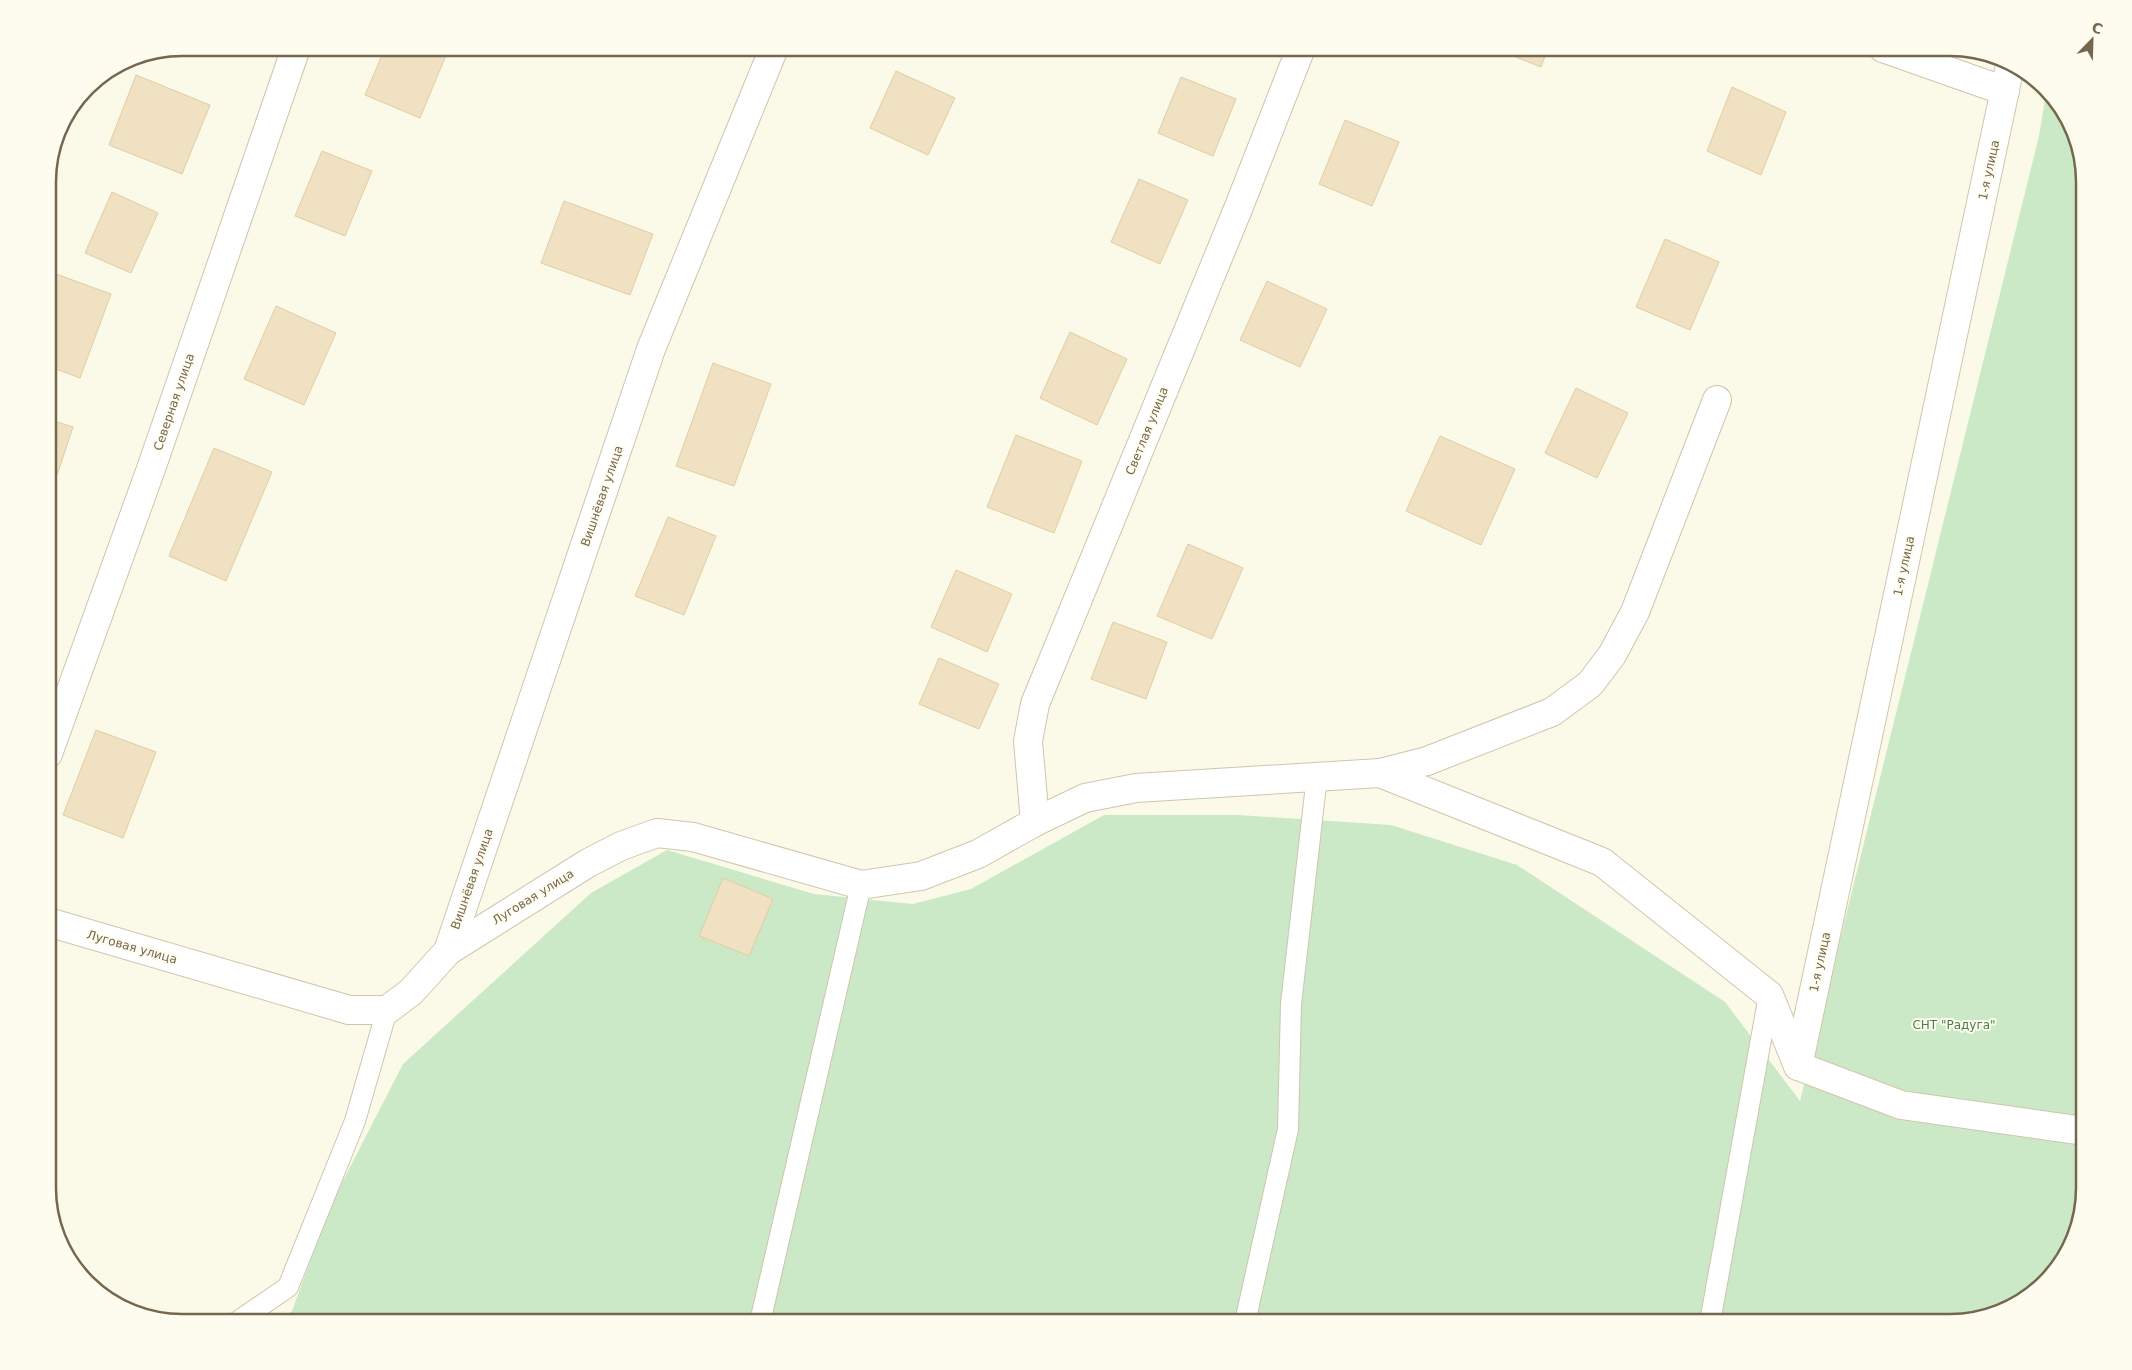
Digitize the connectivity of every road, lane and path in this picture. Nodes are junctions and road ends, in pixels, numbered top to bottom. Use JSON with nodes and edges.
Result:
{"nodes":[{"id":1,"x":293,"y":56,"type":"edge"},
{"id":2,"x":771,"y":56,"type":"edge"},
{"id":3,"x":1298,"y":56,"type":"edge"},
{"id":4,"x":1915,"y":56,"type":"edge"},
{"id":5,"x":2008,"y":79,"type":"edge"},
{"id":6,"x":1718,"y":400,"type":"dead end"},
{"id":7,"x":57,"y":729,"type":"edge"},
{"id":8,"x":1380,"y":773,"type":"junction"},
{"id":9,"x":1317,"y":776,"type":"junction"},
{"id":10,"x":1035,"y":822,"type":"junction"},
{"id":11,"x":861,"y":885,"type":"junction"},
{"id":12,"x":57,"y":925,"type":"edge"},
{"id":13,"x":448,"y":951,"type":"junction"},
{"id":14,"x":1769,"y":995,"type":"junction"},
{"id":15,"x":387,"y":1010,"type":"junction"},
{"id":16,"x":1798,"y":1066,"type":"junction"},
{"id":17,"x":2076,"y":1130,"type":"edge"},
{"id":18,"x":249,"y":1314,"type":"edge"},
{"id":19,"x":762,"y":1314,"type":"edge"},
{"id":20,"x":1247,"y":1314,"type":"edge"},
{"id":21,"x":1711,"y":1314,"type":"edge"}],
"edges":[{"from":1,"to":7,"type":"street","name":"Северная улица"},
{"from":2,"to":13,"type":"street","name":"Вишнёвая улица"},
{"from":3,"to":10,"type":"street","name":"Светлая улица"},
{"from":4,"to":5,"type":"street"},
{"from":5,"to":16,"type":"street","name":"1-я улица"},
{"from":6,"to":8,"type":"street"},
{"from":8,"to":9,"type":"street","name":"Луговая улица"},
{"from":8,"to":14,"type":"street"},
{"from":9,"to":10,"type":"street","name":"Луговая улица"},
{"from":9,"to":20,"type":"lane"},
{"from":10,"to":11,"type":"street","name":"Луговая улица"},
{"from":11,"to":13,"type":"street","name":"Луговая улица"},
{"from":11,"to":19,"type":"lane"},
{"from":12,"to":15,"type":"street","name":"Луговая улица"},
{"from":13,"to":15,"type":"street","name":"Луговая улица"},
{"from":14,"to":16,"type":"street"},
{"from":14,"to":21,"type":"lane"},
{"from":15,"to":18,"type":"lane"},
{"from":16,"to":17,"type":"street"}]}
